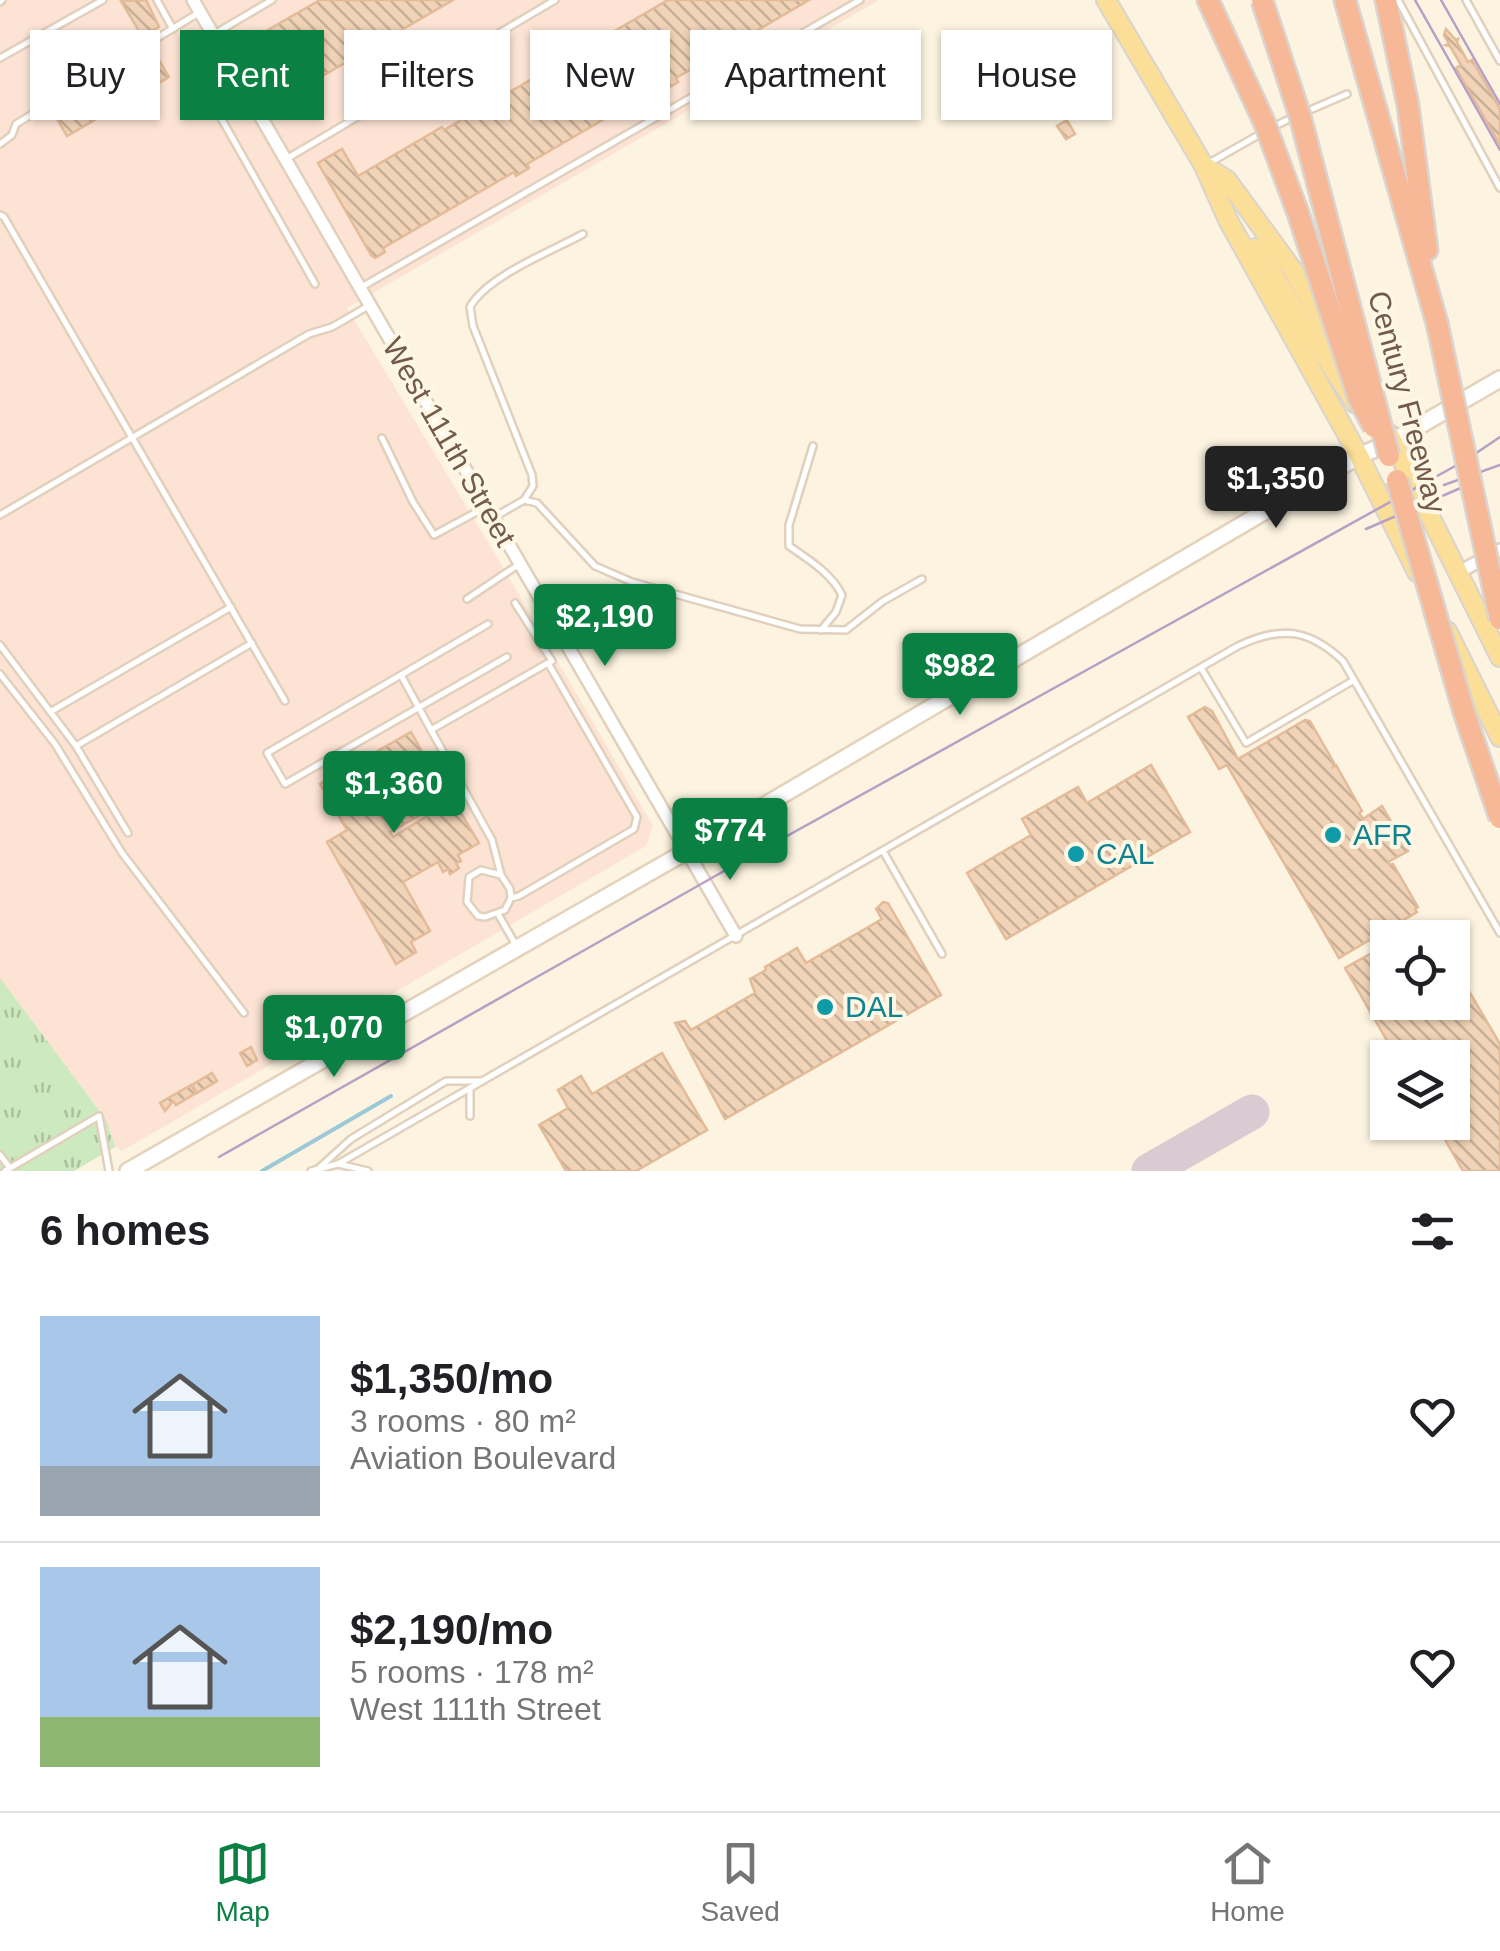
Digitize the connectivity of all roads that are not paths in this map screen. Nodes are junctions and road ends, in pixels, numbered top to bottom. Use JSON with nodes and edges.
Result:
{"nodes":[{"id":1,"x":103,"y":0,"type":"edge"},
{"id":2,"x":156,"y":0,"type":"edge"},
{"id":3,"x":193,"y":0,"type":"edge"},
{"id":4,"x":272,"y":0,"type":"edge"},
{"id":5,"x":556,"y":0,"type":"edge"},
{"id":6,"x":860,"y":0,"type":"edge"},
{"id":7,"x":1106,"y":0,"type":"edge"},
{"id":8,"x":1208,"y":0,"type":"edge"},
{"id":9,"x":1262,"y":0,"type":"edge"},
{"id":10,"x":1345,"y":0,"type":"edge"},
{"id":11,"x":1386,"y":0,"type":"edge"},
{"id":12,"x":1398,"y":0,"type":"edge"},
{"id":13,"x":1466,"y":0,"type":"edge"},
{"id":14,"x":200,"y":12,"type":"junction"},
{"id":15,"x":173,"y":28,"type":"junction"},
{"id":16,"x":210,"y":30,"type":"edge"},
{"id":17,"x":221,"y":30,"type":"edge"},
{"id":18,"x":0,"y":58,"type":"edge"},
{"id":19,"x":1500,"y":61,"type":"edge"},
{"id":20,"x":1347,"y":94,"type":"dead end"},
{"id":21,"x":222,"y":120,"type":"edge"},
{"id":22,"x":263,"y":120,"type":"edge"},
{"id":23,"x":0,"y":144,"type":"edge"},
{"id":24,"x":286,"y":160,"type":"junction"},
{"id":25,"x":1204,"y":166,"type":"junction"},
{"id":26,"x":1500,"y":188,"type":"edge"},
{"id":27,"x":0,"y":216,"type":"edge"},
{"id":28,"x":1228,"y":220,"type":"junction"},
{"id":29,"x":583,"y":234,"type":"dead end"},
{"id":30,"x":314,"y":284,"type":"dead end"},
{"id":31,"x":360,"y":288,"type":"junction"},
{"id":32,"x":370,"y":305,"type":"junction"},
{"id":33,"x":1437,"y":323,"type":"junction"},
{"id":34,"x":1500,"y":379,"type":"edge"},
{"id":35,"x":133,"y":438,"type":"junction"},
{"id":36,"x":382,"y":438,"type":"dead end"},
{"id":37,"x":813,"y":446,"type":"dead end"},
{"id":38,"x":1391,"y":448,"type":"junction"},
{"id":39,"x":1359,"y":456,"type":"junction"},
{"id":40,"x":524,"y":500,"type":"junction"},
{"id":41,"x":490,"y":512,"type":"junction"},
{"id":42,"x":0,"y":515,"type":"edge"},
{"id":43,"x":1500,"y":550,"type":"edge"},
{"id":44,"x":520,"y":564,"type":"junction"},
{"id":45,"x":1457,"y":573,"type":"junction"},
{"id":46,"x":922,"y":579,"type":"dead end"},
{"id":47,"x":467,"y":600,"type":"dead end"},
{"id":48,"x":515,"y":603,"type":"dead end"},
{"id":49,"x":231,"y":607,"type":"junction"},
{"id":50,"x":1500,"y":619,"type":"edge"},
{"id":51,"x":488,"y":624,"type":"dead end"},
{"id":52,"x":821,"y":630,"type":"junction"},
{"id":53,"x":252,"y":643,"type":"junction"},
{"id":54,"x":0,"y":645,"type":"edge"},
{"id":55,"x":570,"y":650,"type":"junction"},
{"id":56,"x":507,"y":657,"type":"dead end"},
{"id":57,"x":1500,"y":657,"type":"edge"},
{"id":58,"x":550,"y":662,"type":"junction"},
{"id":59,"x":1201,"y":668,"type":"junction"},
{"id":60,"x":0,"y":674,"type":"edge"},
{"id":61,"x":400,"y":675,"type":"junction"},
{"id":62,"x":1354,"y":680,"type":"junction"},
{"id":63,"x":286,"y":701,"type":"dead end"},
{"id":64,"x":1484,"y":704,"type":"junction"},
{"id":65,"x":418,"y":707,"type":"junction"},
{"id":66,"x":50,"y":712,"type":"junction"},
{"id":67,"x":1500,"y":721,"type":"edge"},
{"id":68,"x":432,"y":730,"type":"junction"},
{"id":69,"x":1500,"y":738,"type":"edge"},
{"id":70,"x":76,"y":746,"type":"junction"},
{"id":71,"x":1500,"y":818,"type":"edge"},
{"id":72,"x":128,"y":833,"type":"dead end"},
{"id":73,"x":688,"y":851,"type":"junction"},
{"id":74,"x":883,"y":851,"type":"junction"},
{"id":75,"x":501,"y":874,"type":"junction"},
{"id":76,"x":511,"y":898,"type":"junction"},
{"id":77,"x":498,"y":914,"type":"junction"},
{"id":78,"x":1500,"y":933,"type":"edge"},
{"id":79,"x":736,"y":936,"type":"junction"},
{"id":80,"x":518,"y":949,"type":"junction"},
{"id":81,"x":942,"y":954,"type":"dead end"},
{"id":82,"x":244,"y":1013,"type":"dead end"},
{"id":83,"x":485,"y":1081,"type":"junction"},
{"id":84,"x":470,"y":1088,"type":"junction"},
{"id":85,"x":470,"y":1116,"type":"dead end"},
{"id":86,"x":0,"y":1155,"type":"edge"},
{"id":87,"x":338,"y":1164,"type":"junction"},
{"id":88,"x":320,"y":1168,"type":"junction"},
{"id":89,"x":8,"y":1170,"type":"edge"},
{"id":90,"x":109,"y":1171,"type":"edge"},
{"id":91,"x":128,"y":1171,"type":"edge"},
{"id":92,"x":311,"y":1171,"type":"edge"},
{"id":93,"x":368,"y":1171,"type":"edge"}],
"edges":[{"from":1,"to":18,"type":"lane"},
{"from":2,"to":15,"type":"lane"},
{"from":3,"to":14,"type":"street","name":"West 111th Street"},
{"from":4,"to":17,"type":"lane"},
{"from":5,"to":24,"type":"lane"},
{"from":6,"to":31,"type":"lane"},
{"from":7,"to":25,"type":"main road"},
{"from":8,"to":38,"type":"highway","bridge":true},
{"from":9,"to":38,"type":"highway","name":"Century Freeway","bridge":true},
{"from":10,"to":33,"type":"highway","name":"Century Freeway"},
{"from":11,"to":33,"type":"highway"},
{"from":12,"to":26,"type":"lane"},
{"from":13,"to":19,"type":"lane"},
{"from":14,"to":15,"type":"lane"},
{"from":14,"to":16,"type":"street","name":"West 111th Street"},
{"from":15,"to":23,"type":"lane"},
{"from":20,"to":25,"type":"lane"},
{"from":21,"to":30,"type":"lane"},
{"from":22,"to":24,"type":"street","name":"West 111th Street"},
{"from":24,"to":31,"type":"street","name":"West 111th Street"},
{"from":25,"to":28,"type":"main road"},
{"from":25,"to":38,"type":"main road"},
{"from":27,"to":35,"type":"lane"},
{"from":28,"to":38,"type":"main road"},
{"from":28,"to":39,"type":"main road"},
{"from":29,"to":40,"type":"lane"},
{"from":31,"to":32,"type":"street","name":"West 111th Street"},
{"from":32,"to":35,"type":"lane"},
{"from":32,"to":41,"type":"street","name":"West 111th Street"},
{"from":33,"to":50,"type":"highway","name":"Century Freeway","bridge":true},
{"from":34,"to":38,"type":"main road"},
{"from":35,"to":42,"type":"lane"},
{"from":35,"to":49,"type":"lane"},
{"from":36,"to":41,"type":"lane"},
{"from":37,"to":52,"type":"lane"},
{"from":38,"to":39,"type":"main road"},
{"from":38,"to":45,"type":"main road"},
{"from":38,"to":71,"type":"highway","name":"Century Freeway","bridge":true},
{"from":39,"to":64,"type":"main road"},
{"from":39,"to":73,"type":"main road"},
{"from":40,"to":41,"type":"lane"},
{"from":40,"to":52,"type":"lane"},
{"from":41,"to":44,"type":"street","name":"West 111th Street"},
{"from":43,"to":45,"type":"street"},
{"from":44,"to":47,"type":"lane"},
{"from":44,"to":55,"type":"street","name":"West 111th Street"},
{"from":45,"to":57,"type":"main road"},
{"from":46,"to":52,"type":"lane"},
{"from":48,"to":58,"type":"lane"},
{"from":49,"to":53,"type":"lane"},
{"from":49,"to":66,"type":"lane"},
{"from":51,"to":61,"type":"lane"},
{"from":53,"to":63,"type":"lane"},
{"from":53,"to":70,"type":"lane"},
{"from":54,"to":66,"type":"lane"},
{"from":55,"to":58,"type":"lane"},
{"from":55,"to":73,"type":"street","name":"West 111th Street"},
{"from":56,"to":65,"type":"lane"},
{"from":58,"to":68,"type":"lane"},
{"from":58,"to":76,"type":"lane"},
{"from":59,"to":62,"type":"lane"},
{"from":59,"to":62,"type":"lane"},
{"from":59,"to":74,"type":"lane"},
{"from":60,"to":82,"type":"lane"},
{"from":61,"to":65,"type":"lane"},
{"from":61,"to":65,"type":"lane"},
{"from":62,"to":78,"type":"lane"},
{"from":64,"to":67,"type":"main road"},
{"from":64,"to":69,"type":"main road"},
{"from":65,"to":68,"type":"lane"},
{"from":66,"to":70,"type":"lane"},
{"from":68,"to":75,"type":"lane"},
{"from":70,"to":72,"type":"lane"},
{"from":73,"to":79,"type":"street","name":"West 111th Street"},
{"from":73,"to":80,"type":"main road"},
{"from":74,"to":79,"type":"lane"},
{"from":74,"to":81,"type":"lane"},
{"from":75,"to":76,"type":"lane"},
{"from":75,"to":77,"type":"lane"},
{"from":76,"to":77,"type":"lane"},
{"from":77,"to":80,"type":"lane"},
{"from":79,"to":83,"type":"lane"},
{"from":80,"to":91,"type":"main road"},
{"from":83,"to":84,"type":"lane"},
{"from":83,"to":88,"type":"lane"},
{"from":84,"to":85,"type":"lane"},
{"from":84,"to":87,"type":"lane"},
{"from":86,"to":89,"type":"lane"},
{"from":87,"to":88,"type":"lane"},
{"from":87,"to":93,"type":"lane"},
{"from":88,"to":92,"type":"lane"},
{"from":89,"to":90,"type":"lane"}]}
